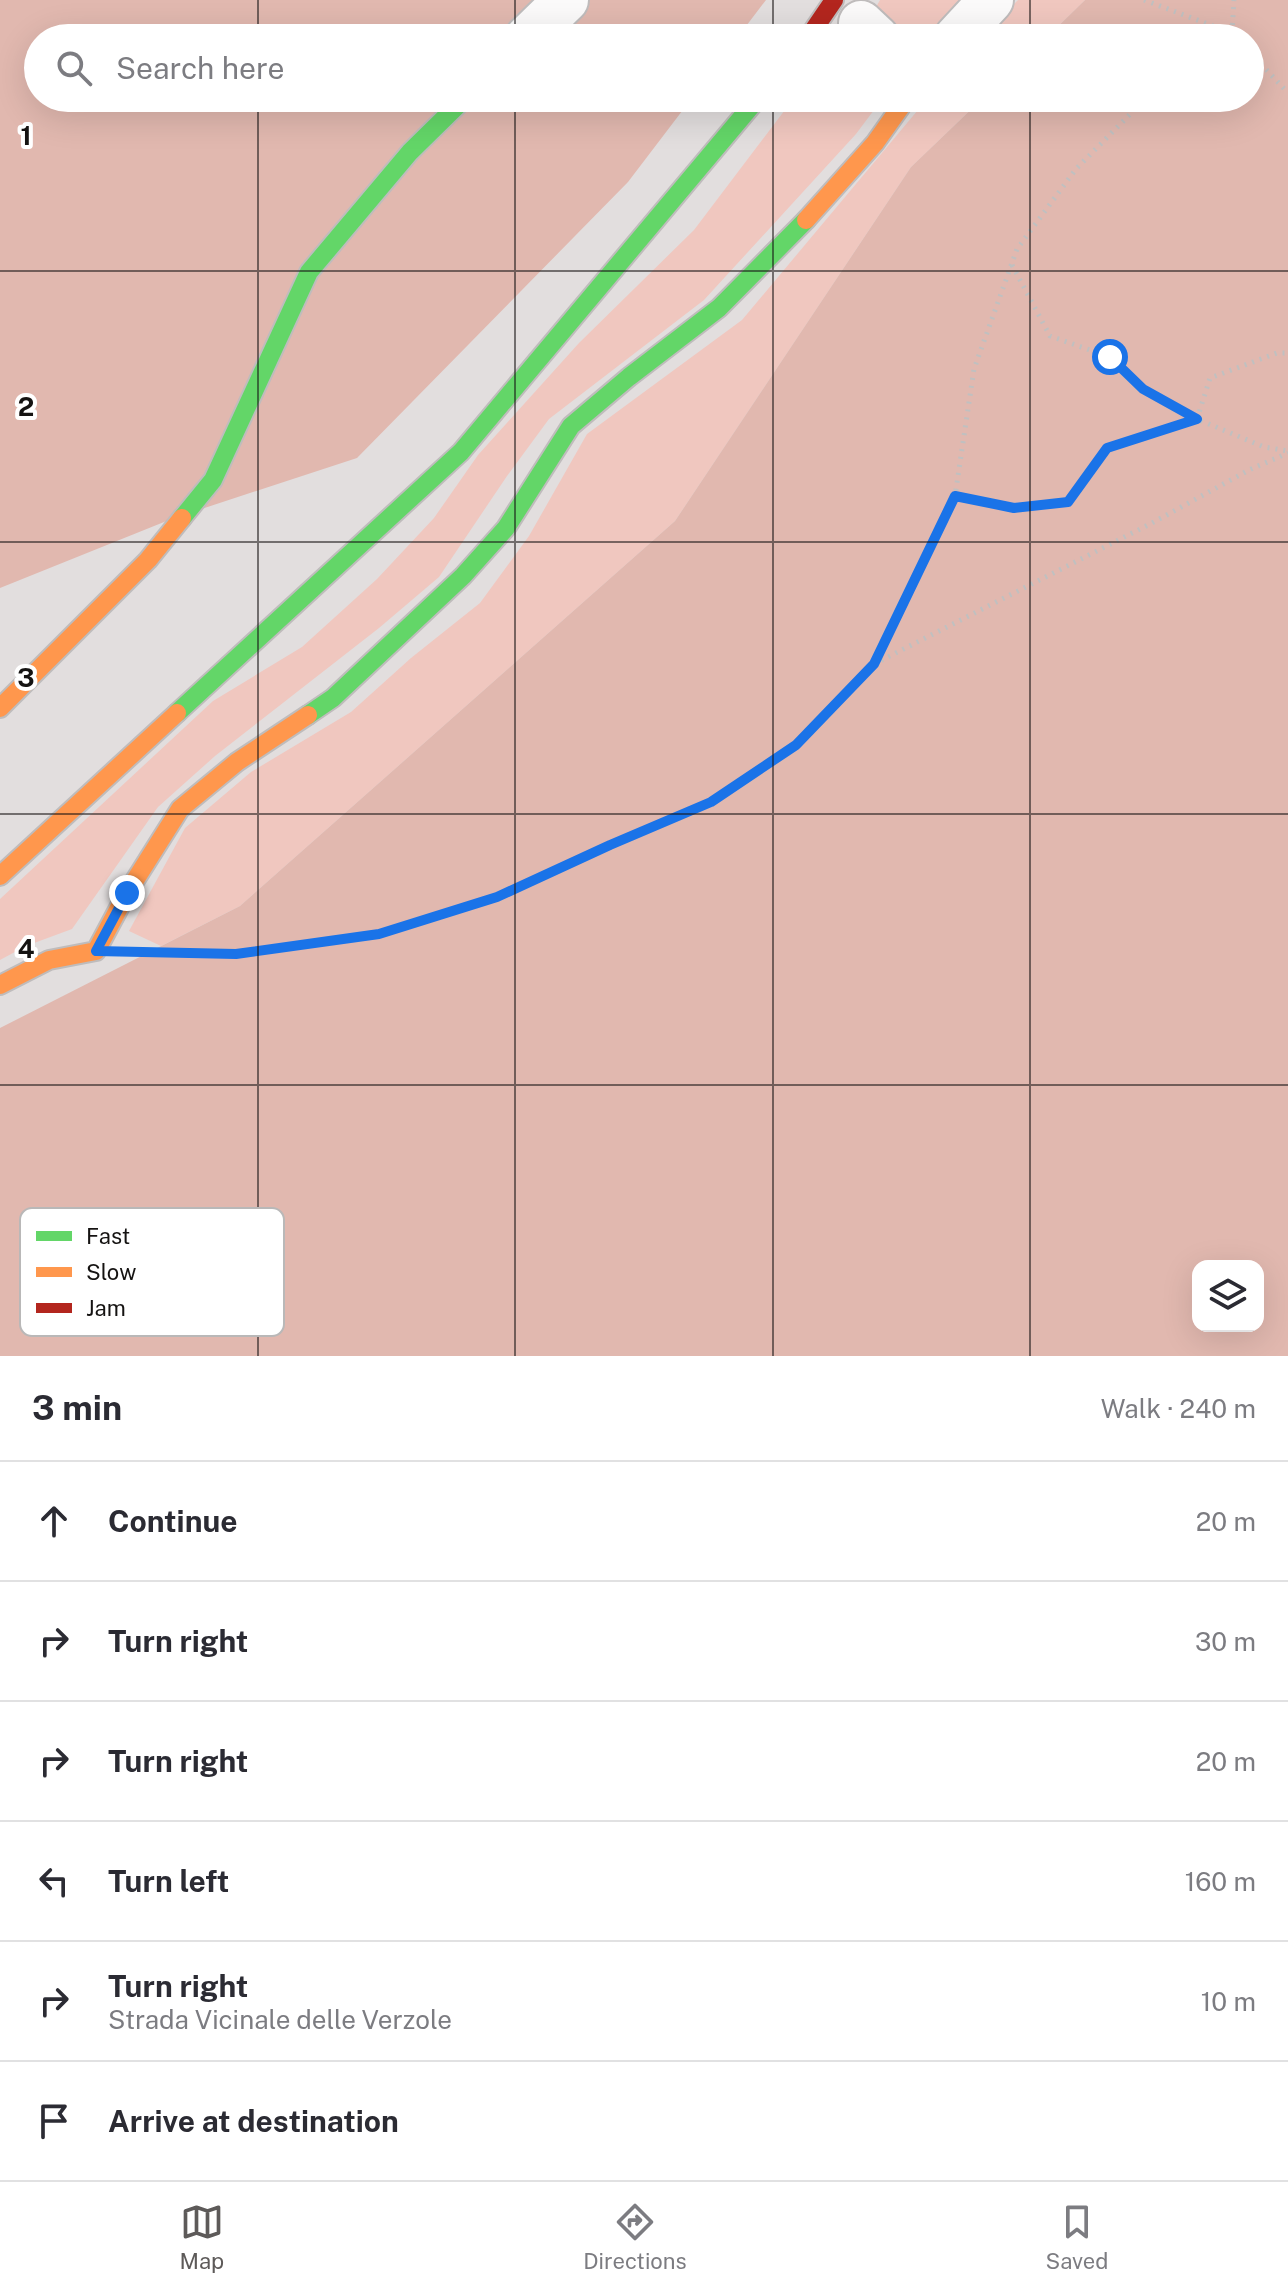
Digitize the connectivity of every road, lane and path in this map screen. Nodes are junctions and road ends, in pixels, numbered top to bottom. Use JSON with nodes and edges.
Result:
{"nodes":[{"id":1,"x":566,"y":0,"type":"edge"},
{"id":2,"x":991,"y":0,"type":"edge"},
{"id":3,"x":1144,"y":0,"type":"edge"},
{"id":4,"x":1234,"y":0,"type":"edge"},
{"id":5,"x":541,"y":24,"type":"edge"},
{"id":6,"x":969,"y":24,"type":"edge"},
{"id":7,"x":1206,"y":24,"type":"edge"},
{"id":8,"x":1234,"y":24,"type":"edge"},
{"id":9,"x":1264,"y":67,"type":"edge"},
{"id":10,"x":1288,"y":93,"type":"edge"},
{"id":11,"x":451,"y":112,"type":"edge"},
{"id":12,"x":746,"y":112,"type":"edge"},
{"id":13,"x":897,"y":112,"type":"edge"},
{"id":14,"x":1132,"y":112,"type":"edge"},
{"id":15,"x":1012,"y":264,"type":"junction"},
{"id":16,"x":1288,"y":353,"type":"edge"},
{"id":17,"x":1197,"y":419,"type":"junction"},
{"id":18,"x":1288,"y":452,"type":"edge"},
{"id":19,"x":955,"y":496,"type":"junction"},
{"id":20,"x":874,"y":664,"type":"junction"},
{"id":21,"x":0,"y":708,"type":"edge"},
{"id":22,"x":0,"y":876,"type":"edge"},
{"id":23,"x":96,"y":951,"type":"junction"},
{"id":24,"x":0,"y":985,"type":"edge"}],
"edges":[{"from":1,"to":5,"type":"street"},
{"from":2,"to":6,"type":"street"},
{"from":3,"to":7,"type":"path"},
{"from":4,"to":8,"type":"path"},
{"from":9,"to":10,"type":"path"},
{"from":11,"to":21,"type":"street"},
{"from":12,"to":22,"type":"street"},
{"from":13,"to":23,"type":"street"},
{"from":14,"to":15,"type":"path"},
{"from":15,"to":17,"type":"path"},
{"from":15,"to":19,"type":"path"},
{"from":16,"to":17,"type":"path"},
{"from":17,"to":18,"type":"path"},
{"from":17,"to":19,"type":"path"},
{"from":18,"to":20,"type":"path"},
{"from":19,"to":20,"type":"path"},
{"from":20,"to":23,"type":"path"},
{"from":23,"to":24,"type":"street"}]}
